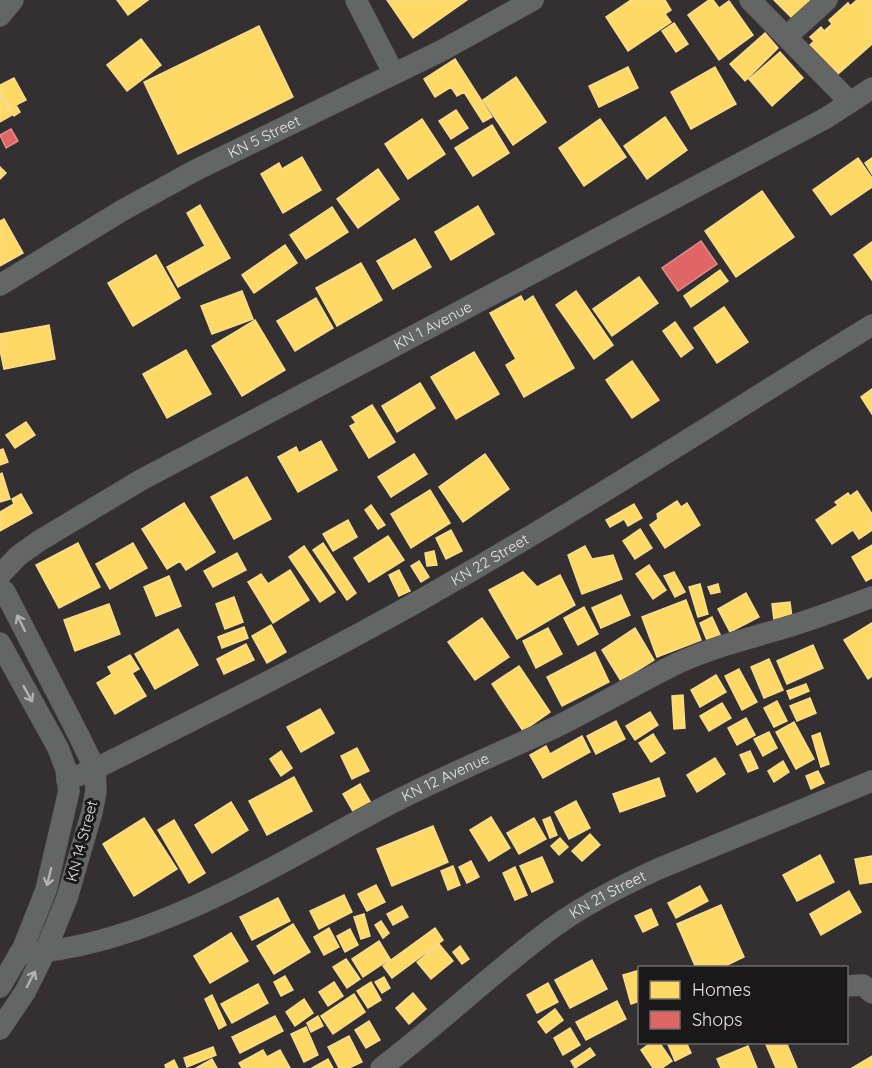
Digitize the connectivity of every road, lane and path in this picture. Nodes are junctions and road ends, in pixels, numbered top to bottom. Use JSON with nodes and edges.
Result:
{"nodes":[{"id":1,"x":13,"y":0,"type":"edge"},
{"id":2,"x":356,"y":0,"type":"edge"},
{"id":3,"x":533,"y":0,"type":"edge"},
{"id":4,"x":750,"y":0,"type":"edge"},
{"id":5,"x":827,"y":0,"type":"edge"},
{"id":6,"x":0,"y":16,"type":"edge"},
{"id":7,"x":786,"y":37,"type":"junction"},
{"id":8,"x":394,"y":74,"type":"junction"},
{"id":9,"x":872,"y":88,"type":"edge"},
{"id":10,"x":850,"y":102,"type":"junction"},
{"id":11,"x":0,"y":285,"type":"edge"},
{"id":12,"x":872,"y":325,"type":"edge"},
{"id":13,"x":0,"y":575,"type":"edge"},
{"id":14,"x":0,"y":588,"type":"edge"},
{"id":15,"x":872,"y":597,"type":"edge"},
{"id":16,"x":0,"y":642,"type":"edge"},
{"id":17,"x":94,"y":769,"type":"junction"},
{"id":18,"x":67,"y":780,"type":"junction"},
{"id":19,"x":872,"y":781,"type":"edge"},
{"id":20,"x":45,"y":952,"type":"junction"},
{"id":21,"x":19,"y":954,"type":"junction"},
{"id":22,"x":848,"y":986,"type":"edge"},
{"id":23,"x":0,"y":987,"type":"edge"},
{"id":24,"x":872,"y":993,"type":"edge"},
{"id":25,"x":0,"y":1029,"type":"edge"},
{"id":26,"x":381,"y":1068,"type":"edge"}],
"edges":[{"from":1,"to":6,"type":"street"},
{"from":2,"to":8,"type":"street"},
{"from":3,"to":8,"type":"street","name":"KN 5 Street"},
{"from":4,"to":7,"type":"street"},
{"from":5,"to":7,"type":"street"},
{"from":7,"to":10,"type":"street"},
{"from":8,"to":11,"type":"street","name":"KN 5 Street"},
{"from":9,"to":10,"type":"street","name":"KN 1 Avenue"},
{"from":10,"to":13,"type":"street","name":"KN 1 Avenue"},
{"from":12,"to":17,"type":"street","name":"KN 22 Street"},
{"from":17,"to":14,"type":"street","name":"KN 14 Street","one_way":true},
{"from":15,"to":20,"type":"street","name":"KN 12 Avenue"},
{"from":16,"to":18,"type":"street","name":"KN 14 Street","one_way":true},
{"from":17,"to":18,"type":"street","name":"KN 22 Street"},
{"from":17,"to":20,"type":"street","name":"KN 14 Street"},
{"from":18,"to":21,"type":"street","name":"KN 14 Street","one_way":true},
{"from":19,"to":26,"type":"street","name":"KN 21 Street"},
{"from":20,"to":21,"type":"street","name":"KN 12 Avenue"},
{"from":25,"to":20,"type":"street","name":"KN 14 Street","one_way":true},
{"from":21,"to":23,"type":"street","name":"KN 14 Street"},
{"from":22,"to":24,"type":"street"}]}
